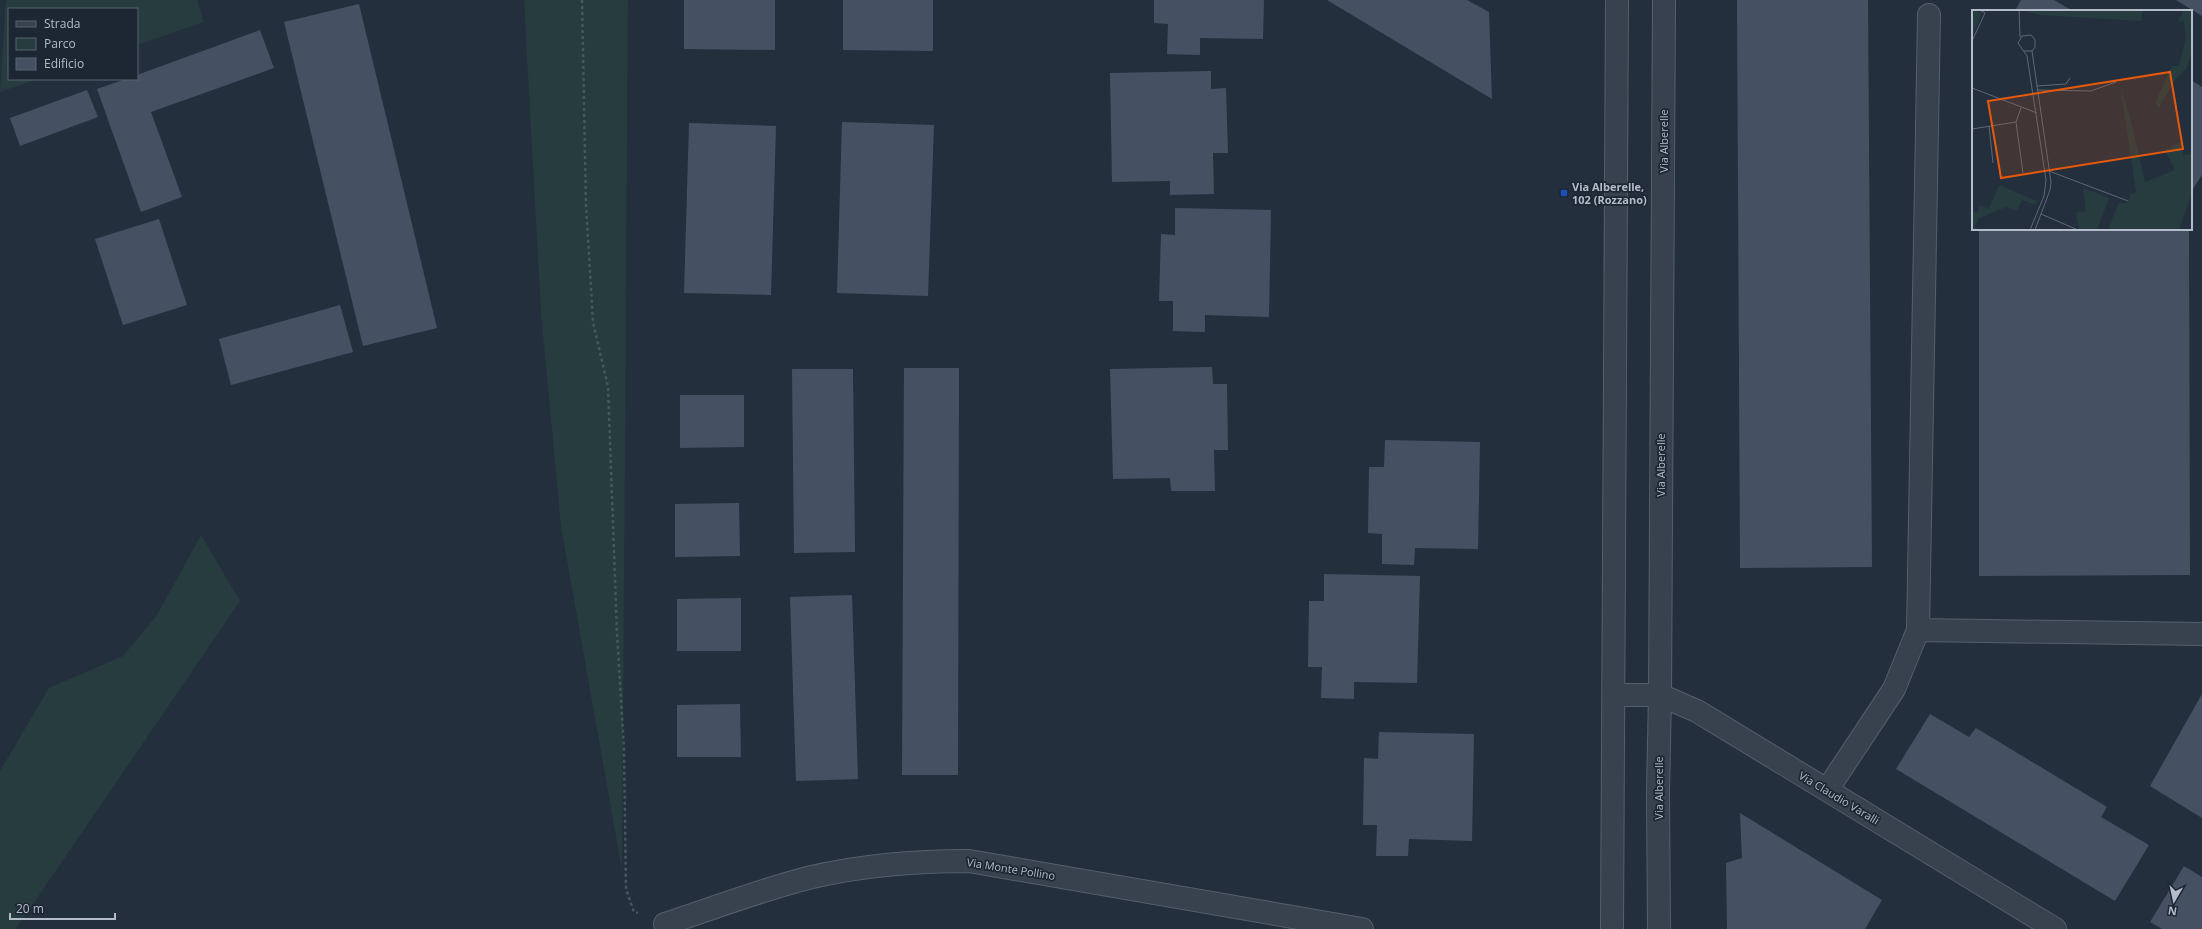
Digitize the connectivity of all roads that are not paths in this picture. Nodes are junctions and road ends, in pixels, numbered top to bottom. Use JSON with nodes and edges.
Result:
{"nodes":[{"id":1,"x":1617,"y":0,"type":"edge"},
{"id":2,"x":1664,"y":0,"type":"edge"},
{"id":3,"x":1929,"y":15,"type":"dead end"},
{"id":4,"x":1918,"y":630,"type":"junction"},
{"id":5,"x":2202,"y":634,"type":"edge"},
{"id":6,"x":1614,"y":695,"type":"junction"},
{"id":7,"x":1660,"y":695,"type":"junction"},
{"id":8,"x":1827,"y":790,"type":"junction"},
{"id":9,"x":665,"y":924,"type":"road end"},
{"id":10,"x":1362,"y":929,"type":"edge"},
{"id":11,"x":1612,"y":929,"type":"edge"},
{"id":12,"x":1660,"y":929,"type":"edge"},
{"id":13,"x":2055,"y":929,"type":"edge"}],
"edges":[{"from":1,"to":6,"type":"street"},
{"from":2,"to":7,"type":"street","name":"Via Alberelle"},
{"from":3,"to":4,"type":"street"},
{"from":4,"to":5,"type":"street"},
{"from":4,"to":8,"type":"street"},
{"from":6,"to":7,"type":"street","name":"Via Claudio Varalli"},
{"from":6,"to":11,"type":"street"},
{"from":7,"to":8,"type":"street","name":"Via Claudio Varalli"},
{"from":7,"to":12,"type":"street","name":"Via Alberelle"},
{"from":8,"to":13,"type":"street","name":"Via Claudio Varalli"},
{"from":9,"to":10,"type":"street","name":"Via Monte Pollino"}]}
